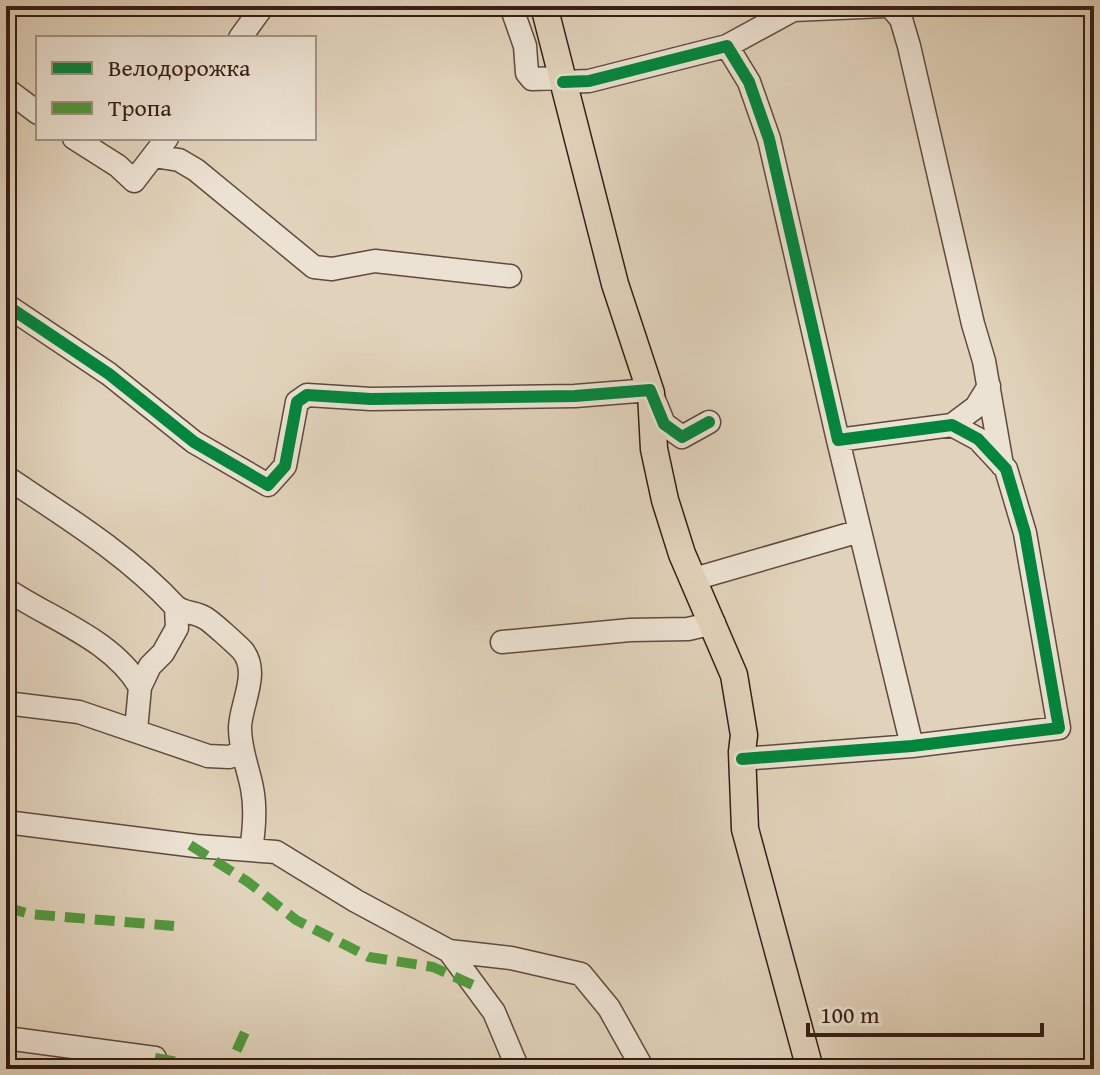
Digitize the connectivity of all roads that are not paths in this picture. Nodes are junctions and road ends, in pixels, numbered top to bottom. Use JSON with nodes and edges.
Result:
{"nodes":[{"id":1,"x":263,"y":6,"type":"edge"},
{"id":2,"x":511,"y":6,"type":"edge"},
{"id":3,"x":544,"y":6,"type":"edge"},
{"id":4,"x":888,"y":6,"type":"edge"},
{"id":5,"x":241,"y":36,"type":"edge"},
{"id":6,"x":727,"y":46,"type":"junction"},
{"id":7,"x":563,"y":80,"type":"junction"},
{"id":8,"x":6,"y":89,"type":"edge"},
{"id":9,"x":36,"y":112,"type":"edge"},
{"id":10,"x":77,"y":140,"type":"edge"},
{"id":11,"x":161,"y":147,"type":"edge"},
{"id":12,"x":510,"y":276,"type":"dead end"},
{"id":13,"x":6,"y":305,"type":"edge"},
{"id":14,"x":989,"y":386,"type":"junction"},
{"id":15,"x":650,"y":390,"type":"junction"},
{"id":16,"x":709,"y":422,"type":"dead end"},
{"id":17,"x":952,"y":425,"type":"junction"},
{"id":18,"x":838,"y":440,"type":"junction"},
{"id":19,"x":1002,"y":465,"type":"junction"},
{"id":20,"x":6,"y":477,"type":"edge"},
{"id":21,"x":860,"y":531,"type":"junction"},
{"id":22,"x":694,"y":579,"type":"junction"},
{"id":23,"x":6,"y":589,"type":"edge"},
{"id":24,"x":176,"y":607,"type":"junction"},
{"id":25,"x":714,"y":623,"type":"junction"},
{"id":26,"x":502,"y":642,"type":"dead end"},
{"id":27,"x":140,"y":687,"type":"junction"},
{"id":28,"x":6,"y":703,"type":"edge"},
{"id":29,"x":136,"y":730,"type":"junction"},
{"id":30,"x":912,"y":746,"type":"junction"},
{"id":31,"x":241,"y":753,"type":"junction"},
{"id":32,"x":742,"y":759,"type":"junction"},
{"id":33,"x":6,"y":822,"type":"edge"},
{"id":34,"x":251,"y":850,"type":"junction"},
{"id":35,"x":449,"y":951,"type":"junction"},
{"id":36,"x":6,"y":1038,"type":"edge"},
{"id":37,"x":155,"y":1058,"type":"dead end"},
{"id":38,"x":518,"y":1069,"type":"edge"},
{"id":39,"x":643,"y":1069,"type":"edge"},
{"id":40,"x":810,"y":1069,"type":"edge"}],
"edges":[{"from":1,"to":5,"type":"street"},
{"from":2,"to":7,"type":"street"},
{"from":3,"to":7,"type":"main road"},
{"from":4,"to":6,"type":"street"},
{"from":4,"to":14,"type":"street"},
{"from":6,"to":7,"type":"street"},
{"from":6,"to":18,"type":"street"},
{"from":7,"to":15,"type":"main road"},
{"from":8,"to":9,"type":"street"},
{"from":10,"to":11,"type":"street"},
{"from":11,"to":12,"type":"street"},
{"from":13,"to":15,"type":"street"},
{"from":14,"to":17,"type":"street"},
{"from":14,"to":19,"type":"street"},
{"from":15,"to":16,"type":"street"},
{"from":15,"to":22,"type":"main road"},
{"from":17,"to":18,"type":"street"},
{"from":17,"to":19,"type":"street"},
{"from":18,"to":21,"type":"street"},
{"from":19,"to":30,"type":"street"},
{"from":20,"to":24,"type":"street"},
{"from":21,"to":22,"type":"street"},
{"from":21,"to":30,"type":"street"},
{"from":22,"to":25,"type":"main road"},
{"from":23,"to":27,"type":"street"},
{"from":24,"to":27,"type":"street"},
{"from":24,"to":31,"type":"street"},
{"from":25,"to":26,"type":"street"},
{"from":25,"to":32,"type":"main road"},
{"from":27,"to":29,"type":"street"},
{"from":28,"to":29,"type":"street"},
{"from":29,"to":31,"type":"street"},
{"from":30,"to":32,"type":"street"},
{"from":31,"to":34,"type":"street"},
{"from":32,"to":40,"type":"main road"},
{"from":33,"to":34,"type":"street"},
{"from":34,"to":35,"type":"street"},
{"from":35,"to":38,"type":"street"},
{"from":35,"to":39,"type":"street"},
{"from":36,"to":37,"type":"street"}]}
